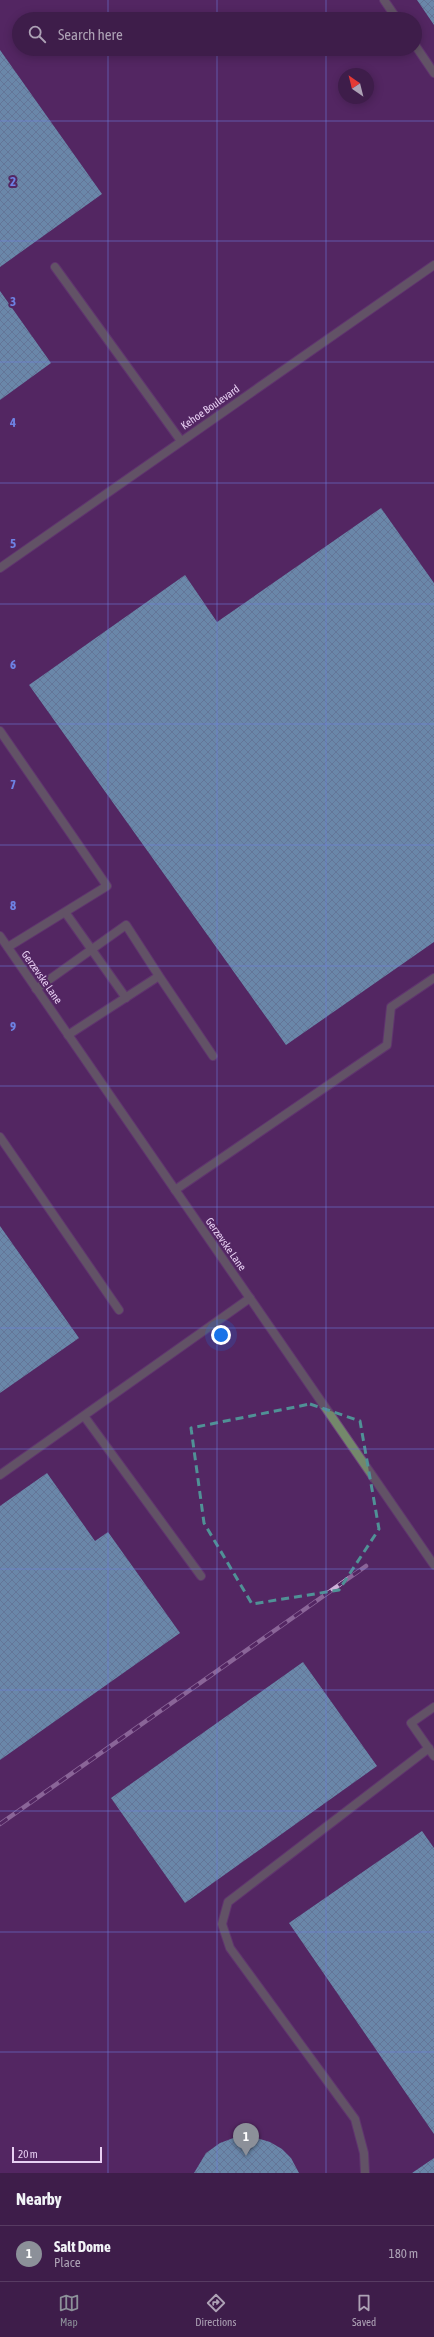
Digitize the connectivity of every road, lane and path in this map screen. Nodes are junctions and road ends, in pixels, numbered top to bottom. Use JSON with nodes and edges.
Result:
{"nodes":[{"id":1,"x":384,"y":0,"type":"edge"},
{"id":2,"x":392,"y":12,"type":"edge"},
{"id":3,"x":422,"y":55,"type":"edge"},
{"id":4,"x":434,"y":73,"type":"edge"},
{"id":5,"x":434,"y":265,"type":"edge"},
{"id":6,"x":55,"y":267,"type":"dead end"},
{"id":7,"x":181,"y":441,"type":"junction"},
{"id":8,"x":0,"y":568,"type":"edge"},
{"id":9,"x":0,"y":731,"type":"edge"},
{"id":10,"x":65,"y":912,"type":"junction"},
{"id":11,"x":0,"y":936,"type":"edge"},
{"id":12,"x":8,"y":947,"type":"junction"},
{"id":13,"x":91,"y":950,"type":"junction"},
{"id":14,"x":159,"y":976,"type":"junction"},
{"id":15,"x":434,"y":978,"type":"edge"},
{"id":16,"x":36,"y":989,"type":"junction"},
{"id":17,"x":126,"y":998,"type":"junction"},
{"id":18,"x":68,"y":1035,"type":"junction"},
{"id":19,"x":213,"y":1056,"type":"dead end"},
{"id":20,"x":0,"y":1137,"type":"edge"},
{"id":21,"x":175,"y":1190,"type":"junction"},
{"id":22,"x":250,"y":1298,"type":"junction"},
{"id":23,"x":119,"y":1310,"type":"dead end"},
{"id":24,"x":84,"y":1416,"type":"junction"},
{"id":25,"x":0,"y":1475,"type":"edge"},
{"id":26,"x":434,"y":1565,"type":"edge"},
{"id":27,"x":201,"y":1576,"type":"dead end"},
{"id":28,"x":434,"y":1707,"type":"edge"},
{"id":29,"x":429,"y":1748,"type":"junction"},
{"id":30,"x":434,"y":1756,"type":"edge"},
{"id":31,"x":365,"y":2173,"type":"edge"}],
"edges":[{"from":1,"to":2,"type":"street"},
{"from":3,"to":4,"type":"street"},
{"from":5,"to":7,"type":"street","name":"Kehoe Boulevard"},
{"from":6,"to":7,"type":"street"},
{"from":7,"to":8,"type":"street","name":"Kehoe Boulevard"},
{"from":9,"to":10,"type":"street"},
{"from":10,"to":12,"type":"street"},
{"from":10,"to":13,"type":"street"},
{"from":11,"to":12,"type":"street","name":"Gerzevske Lane"},
{"from":12,"to":16,"type":"street","name":"Gerzevske Lane"},
{"from":13,"to":14,"type":"street"},
{"from":13,"to":16,"type":"street"},
{"from":13,"to":17,"type":"street"},
{"from":14,"to":17,"type":"street"},
{"from":14,"to":19,"type":"street"},
{"from":15,"to":21,"type":"street"},
{"from":16,"to":18,"type":"street","name":"Gerzevske Lane"},
{"from":17,"to":18,"type":"street"},
{"from":18,"to":21,"type":"street","name":"Gerzevske Lane"},
{"from":20,"to":23,"type":"street"},
{"from":21,"to":22,"type":"street","name":"Gerzevske Lane"},
{"from":22,"to":24,"type":"street"},
{"from":22,"to":26,"type":"street","name":"Gerzevske Lane"},
{"from":24,"to":25,"type":"street"},
{"from":24,"to":27,"type":"street"},
{"from":28,"to":29,"type":"street"},
{"from":29,"to":30,"type":"street"},
{"from":29,"to":31,"type":"street"}]}
